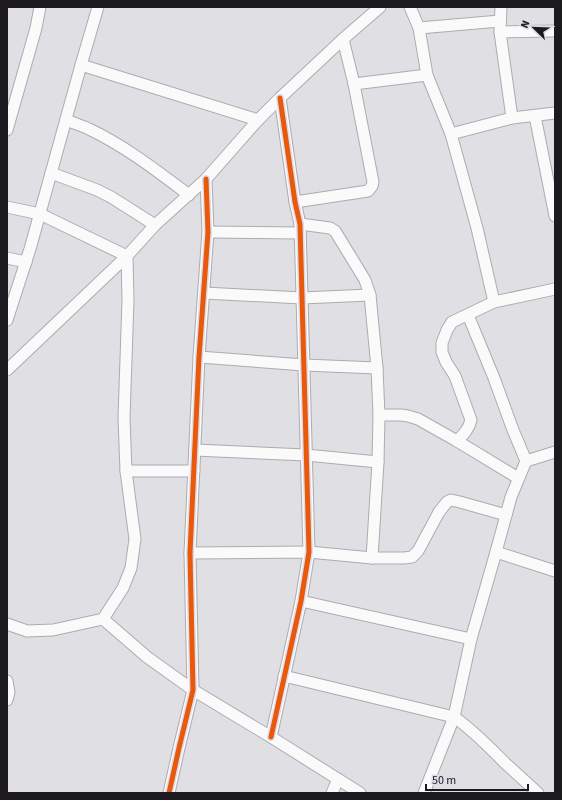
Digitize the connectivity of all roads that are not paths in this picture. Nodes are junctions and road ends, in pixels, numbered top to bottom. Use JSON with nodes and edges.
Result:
{"nodes":[{"id":1,"x":40,"y":7,"type":"edge"},
{"id":2,"x":98,"y":7,"type":"edge"},
{"id":3,"x":380,"y":7,"type":"edge"},
{"id":4,"x":410,"y":7,"type":"edge"},
{"id":5,"x":501,"y":7,"type":"edge"},
{"id":6,"x":500,"y":27,"type":"junction"},
{"id":7,"x":418,"y":28,"type":"junction"},
{"id":8,"x":555,"y":31,"type":"edge"},
{"id":9,"x":343,"y":39,"type":"junction"},
{"id":10,"x":81,"y":65,"type":"junction"},
{"id":11,"x":427,"y":75,"type":"junction"},
{"id":12,"x":354,"y":84,"type":"junction"},
{"id":13,"x":280,"y":98,"type":"junction"},
{"id":14,"x":555,"y":113,"type":"edge"},
{"id":15,"x":535,"y":116,"type":"junction"},
{"id":16,"x":9,"y":117,"type":"edge"},
{"id":17,"x":512,"y":118,"type":"junction"},
{"id":18,"x":66,"y":120,"type":"junction"},
{"id":19,"x":258,"y":120,"type":"junction"},
{"id":20,"x":7,"y":130,"type":"edge"},
{"id":21,"x":451,"y":134,"type":"junction"},
{"id":22,"x":51,"y":173,"type":"junction"},
{"id":23,"x":206,"y":179,"type":"junction"},
{"id":24,"x":189,"y":195,"type":"junction"},
{"id":25,"x":295,"y":202,"type":"junction"},
{"id":26,"x":7,"y":207,"type":"edge"},
{"id":27,"x":40,"y":214,"type":"junction"},
{"id":28,"x":555,"y":216,"type":"edge"},
{"id":29,"x":155,"y":225,"type":"junction"},
{"id":30,"x":300,"y":229,"type":"junction"},
{"id":31,"x":208,"y":232,"type":"junction"},
{"id":32,"x":127,"y":256,"type":"junction"},
{"id":33,"x":7,"y":258,"type":"edge"},
{"id":34,"x":26,"y":262,"type":"junction"},
{"id":35,"x":555,"y":289,"type":"edge"},
{"id":36,"x":204,"y":293,"type":"junction"},
{"id":37,"x":370,"y":295,"type":"junction"},
{"id":38,"x":302,"y":298,"type":"junction"},
{"id":39,"x":494,"y":302,"type":"junction"},
{"id":40,"x":468,"y":315,"type":"junction"},
{"id":41,"x":7,"y":320,"type":"edge"},
{"id":42,"x":199,"y":357,"type":"junction"},
{"id":43,"x":304,"y":365,"type":"junction"},
{"id":44,"x":377,"y":368,"type":"junction"},
{"id":45,"x":7,"y":370,"type":"edge"},
{"id":46,"x":379,"y":415,"type":"junction"},
{"id":47,"x":457,"y":441,"type":"junction"},
{"id":48,"x":195,"y":450,"type":"junction"},
{"id":49,"x":555,"y":452,"type":"edge"},
{"id":50,"x":306,"y":455,"type":"junction"},
{"id":51,"x":526,"y":461,"type":"junction"},
{"id":52,"x":378,"y":462,"type":"junction"},
{"id":53,"x":126,"y":471,"type":"junction"},
{"id":54,"x":194,"y":471,"type":"junction"},
{"id":55,"x":518,"y":478,"type":"junction"},
{"id":56,"x":506,"y":515,"type":"junction"},
{"id":57,"x":309,"y":552,"type":"junction"},
{"id":58,"x":496,"y":552,"type":"junction"},
{"id":59,"x":190,"y":553,"type":"junction"},
{"id":60,"x":372,"y":558,"type":"junction"},
{"id":61,"x":555,"y":571,"type":"edge"},
{"id":62,"x":301,"y":601,"type":"junction"},
{"id":63,"x":103,"y":619,"type":"junction"},
{"id":64,"x":7,"y":624,"type":"edge"},
{"id":65,"x":471,"y":639,"type":"junction"},
{"id":66,"x":284,"y":676,"type":"junction"},
{"id":67,"x":7,"y":681,"type":"edge"},
{"id":68,"x":193,"y":690,"type":"junction"},
{"id":69,"x":7,"y":700,"type":"edge"},
{"id":70,"x":454,"y":717,"type":"junction"},
{"id":71,"x":271,"y":737,"type":"junction"},
{"id":72,"x":338,"y":779,"type":"junction"},
{"id":73,"x":169,"y":793,"type":"edge"},
{"id":74,"x":332,"y":793,"type":"edge"},
{"id":75,"x":360,"y":793,"type":"edge"},
{"id":76,"x":424,"y":793,"type":"edge"},
{"id":77,"x":538,"y":793,"type":"edge"}],
"edges":[{"from":1,"to":16,"type":"street"},
{"from":2,"to":10,"type":"street"},
{"from":3,"to":9,"type":"street"},
{"from":4,"to":7,"type":"street"},
{"from":5,"to":6,"type":"street"},
{"from":6,"to":7,"type":"street"},
{"from":6,"to":8,"type":"street"},
{"from":6,"to":17,"type":"street"},
{"from":7,"to":11,"type":"street"},
{"from":9,"to":12,"type":"street"},
{"from":9,"to":13,"type":"street"},
{"from":10,"to":18,"type":"street"},
{"from":10,"to":19,"type":"street"},
{"from":11,"to":12,"type":"street"},
{"from":11,"to":21,"type":"street"},
{"from":12,"to":25,"type":"street"},
{"from":13,"to":19,"type":"street"},
{"from":13,"to":25,"type":"street"},
{"from":14,"to":15,"type":"street"},
{"from":15,"to":17,"type":"street"},
{"from":15,"to":28,"type":"street"},
{"from":16,"to":20,"type":"street"},
{"from":17,"to":21,"type":"street"},
{"from":18,"to":22,"type":"street"},
{"from":18,"to":24,"type":"street"},
{"from":19,"to":23,"type":"street"},
{"from":21,"to":39,"type":"street"},
{"from":22,"to":27,"type":"street"},
{"from":22,"to":29,"type":"street"},
{"from":23,"to":24,"type":"street"},
{"from":23,"to":31,"type":"street"},
{"from":24,"to":29,"type":"street"},
{"from":25,"to":30,"type":"street"},
{"from":26,"to":27,"type":"street"},
{"from":27,"to":32,"type":"street"},
{"from":27,"to":34,"type":"street"},
{"from":29,"to":32,"type":"street"},
{"from":30,"to":31,"type":"street"},
{"from":30,"to":37,"type":"street"},
{"from":30,"to":38,"type":"street"},
{"from":31,"to":36,"type":"street"},
{"from":32,"to":45,"type":"street"},
{"from":32,"to":53,"type":"street"},
{"from":33,"to":34,"type":"street"},
{"from":34,"to":41,"type":"street"},
{"from":35,"to":39,"type":"street"},
{"from":36,"to":38,"type":"street"},
{"from":36,"to":42,"type":"street"},
{"from":37,"to":38,"type":"street"},
{"from":37,"to":44,"type":"street"},
{"from":38,"to":43,"type":"street"},
{"from":39,"to":40,"type":"street"},
{"from":40,"to":47,"type":"street"},
{"from":40,"to":51,"type":"street"},
{"from":42,"to":43,"type":"street"},
{"from":42,"to":48,"type":"street"},
{"from":43,"to":44,"type":"street"},
{"from":43,"to":50,"type":"street"},
{"from":44,"to":46,"type":"street"},
{"from":46,"to":47,"type":"street"},
{"from":46,"to":52,"type":"street"},
{"from":47,"to":55,"type":"street"},
{"from":48,"to":50,"type":"street"},
{"from":48,"to":54,"type":"street"},
{"from":49,"to":51,"type":"street"},
{"from":50,"to":52,"type":"street"},
{"from":50,"to":57,"type":"street"},
{"from":51,"to":55,"type":"street"},
{"from":52,"to":60,"type":"street"},
{"from":53,"to":54,"type":"street"},
{"from":53,"to":63,"type":"street"},
{"from":54,"to":59,"type":"street"},
{"from":55,"to":56,"type":"street"},
{"from":56,"to":58,"type":"street"},
{"from":56,"to":60,"type":"street"},
{"from":57,"to":59,"type":"street"},
{"from":57,"to":60,"type":"street"},
{"from":57,"to":62,"type":"street"},
{"from":58,"to":61,"type":"street"},
{"from":58,"to":65,"type":"street"},
{"from":59,"to":68,"type":"street"},
{"from":62,"to":65,"type":"street"},
{"from":62,"to":66,"type":"street"},
{"from":63,"to":64,"type":"street"},
{"from":63,"to":68,"type":"street"},
{"from":65,"to":70,"type":"street"},
{"from":66,"to":70,"type":"street"},
{"from":66,"to":71,"type":"street"},
{"from":67,"to":69,"type":"street"},
{"from":68,"to":71,"type":"street"},
{"from":68,"to":73,"type":"street"},
{"from":70,"to":76,"type":"street"},
{"from":70,"to":77,"type":"street"},
{"from":71,"to":72,"type":"street"},
{"from":72,"to":74,"type":"street"},
{"from":72,"to":75,"type":"street"}]}
